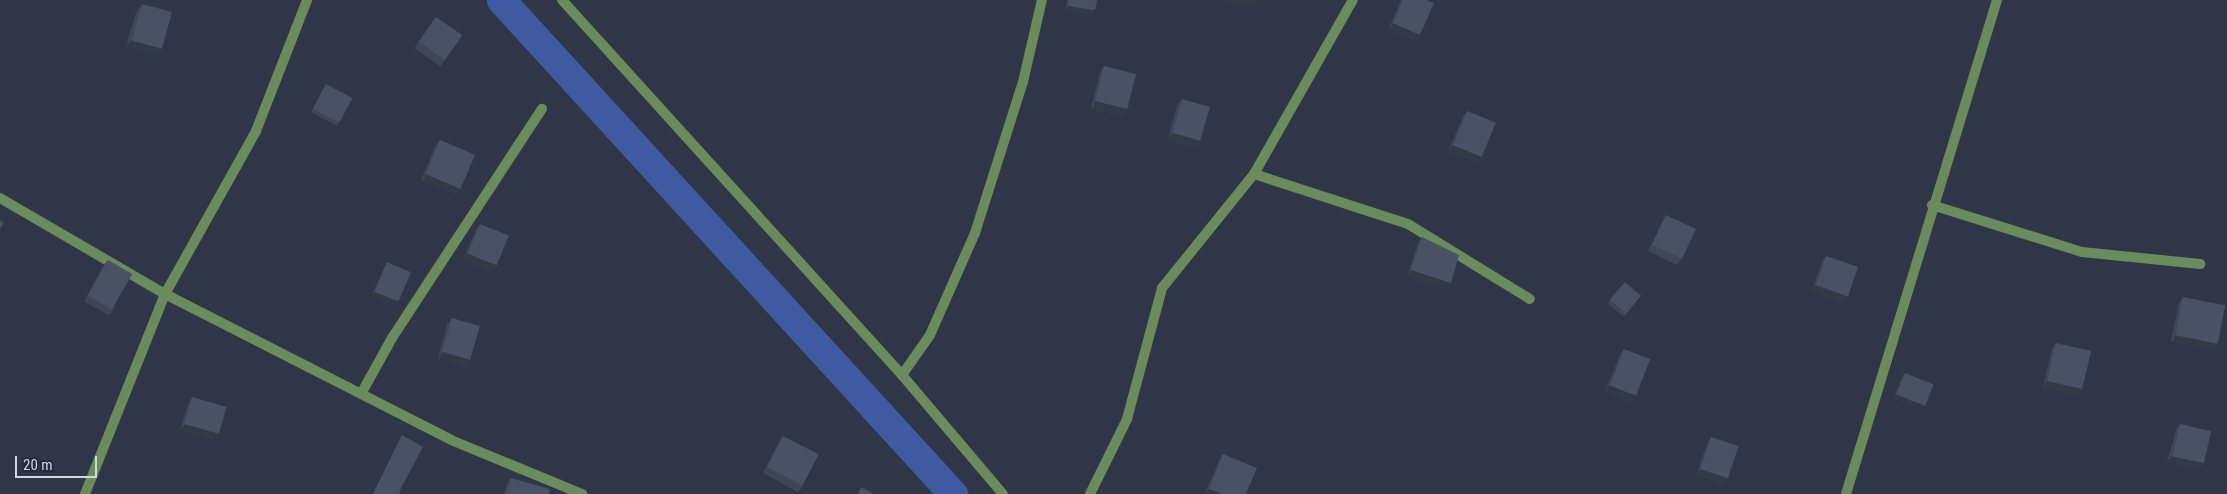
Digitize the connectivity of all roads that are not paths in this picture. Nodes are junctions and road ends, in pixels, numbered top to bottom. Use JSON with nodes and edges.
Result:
{"nodes":[{"id":1,"x":307,"y":0,"type":"edge"},
{"id":2,"x":562,"y":0,"type":"edge"},
{"id":3,"x":1042,"y":0,"type":"edge"},
{"id":4,"x":1353,"y":0,"type":"edge"},
{"id":5,"x":1997,"y":0,"type":"edge"},
{"id":6,"x":542,"y":109,"type":"dead end"},
{"id":7,"x":1254,"y":174,"type":"junction"},
{"id":8,"x":0,"y":198,"type":"edge"},
{"id":9,"x":1932,"y":205,"type":"junction"},
{"id":10,"x":2200,"y":264,"type":"dead end"},
{"id":11,"x":165,"y":294,"type":"junction"},
{"id":12,"x":1530,"y":299,"type":"dead end"},
{"id":13,"x":902,"y":375,"type":"junction"},
{"id":14,"x":360,"y":394,"type":"junction"},
{"id":15,"x":85,"y":494,"type":"edge"},
{"id":16,"x":582,"y":494,"type":"edge"},
{"id":17,"x":1003,"y":494,"type":"edge"},
{"id":18,"x":1090,"y":494,"type":"edge"},
{"id":19,"x":1846,"y":494,"type":"edge"}],
"edges":[{"from":1,"to":11,"type":"street"},
{"from":2,"to":13,"type":"street"},
{"from":3,"to":13,"type":"street"},
{"from":4,"to":7,"type":"street"},
{"from":5,"to":9,"type":"street"},
{"from":6,"to":14,"type":"street"},
{"from":7,"to":12,"type":"street"},
{"from":7,"to":18,"type":"street"},
{"from":8,"to":11,"type":"street"},
{"from":9,"to":10,"type":"street"},
{"from":9,"to":19,"type":"street"},
{"from":11,"to":14,"type":"street"},
{"from":11,"to":15,"type":"street"},
{"from":13,"to":17,"type":"street"},
{"from":14,"to":16,"type":"street"}]}
